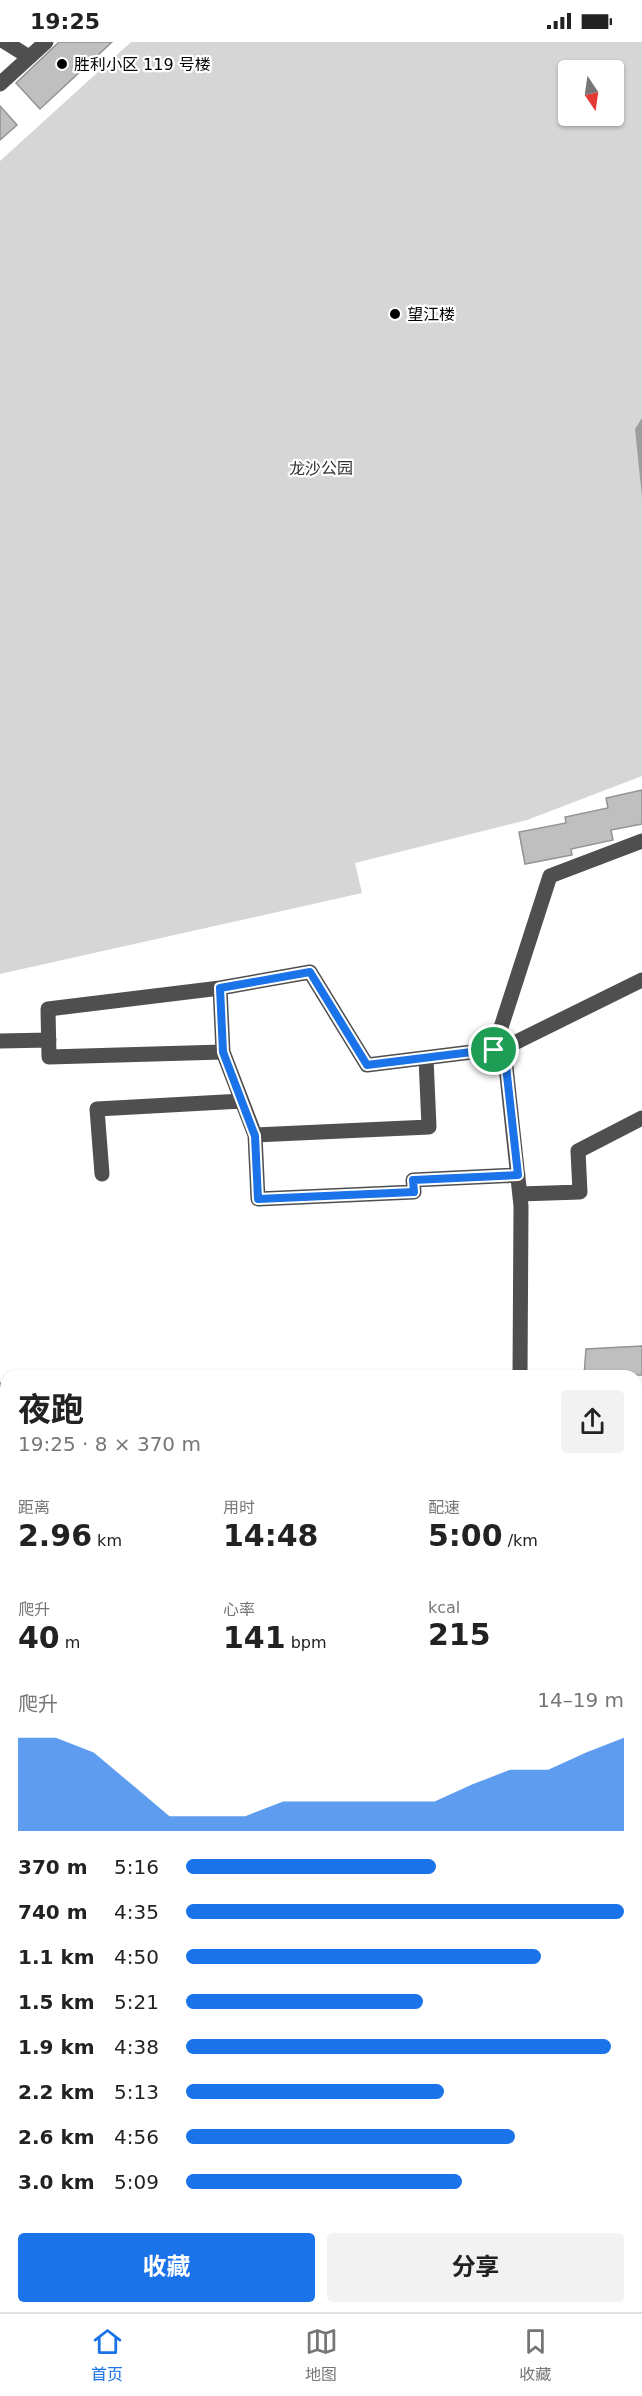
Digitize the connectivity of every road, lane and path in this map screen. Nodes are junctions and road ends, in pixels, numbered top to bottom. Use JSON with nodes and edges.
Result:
{"nodes":[{"id":1,"x":5,"y":42,"type":"edge"},
{"id":2,"x":46,"y":42,"type":"edge"},
{"id":3,"x":29,"y":57,"type":"junction"},
{"id":4,"x":0,"y":84,"type":"edge"},
{"id":5,"x":642,"y":841,"type":"edge"},
{"id":6,"x":642,"y":980,"type":"edge"},
{"id":7,"x":220,"y":988,"type":"junction"},
{"id":8,"x":49,"y":1040,"type":"junction"},
{"id":9,"x":0,"y":1041,"type":"edge"},
{"id":10,"x":499,"y":1049,"type":"junction"},
{"id":11,"x":223,"y":1052,"type":"junction"},
{"id":12,"x":426,"y":1058,"type":"junction"},
{"id":13,"x":242,"y":1101,"type":"junction"},
{"id":14,"x":642,"y":1118,"type":"edge"},
{"id":15,"x":255,"y":1136,"type":"junction"},
{"id":16,"x":102,"y":1174,"type":"dead end"},
{"id":17,"x":518,"y":1175,"type":"junction"},
{"id":18,"x":520,"y":1194,"type":"junction"},
{"id":19,"x":520,"y":1370,"type":"edge"}],
"edges":[{"from":1,"to":3,"type":"street"},
{"from":2,"to":3,"type":"street"},
{"from":3,"to":4,"type":"street"},
{"from":5,"to":10,"type":"street"},
{"from":6,"to":10,"type":"street"},
{"from":7,"to":8,"type":"street"},
{"from":7,"to":11,"type":"street"},
{"from":7,"to":12,"type":"street"},
{"from":8,"to":9,"type":"street"},
{"from":8,"to":11,"type":"street"},
{"from":10,"to":12,"type":"street"},
{"from":10,"to":17,"type":"street"},
{"from":11,"to":13,"type":"street"},
{"from":12,"to":15,"type":"street"},
{"from":13,"to":15,"type":"street"},
{"from":13,"to":16,"type":"street"},
{"from":14,"to":18,"type":"street"},
{"from":15,"to":17,"type":"street"},
{"from":17,"to":18,"type":"street"},
{"from":18,"to":19,"type":"street"}]}
